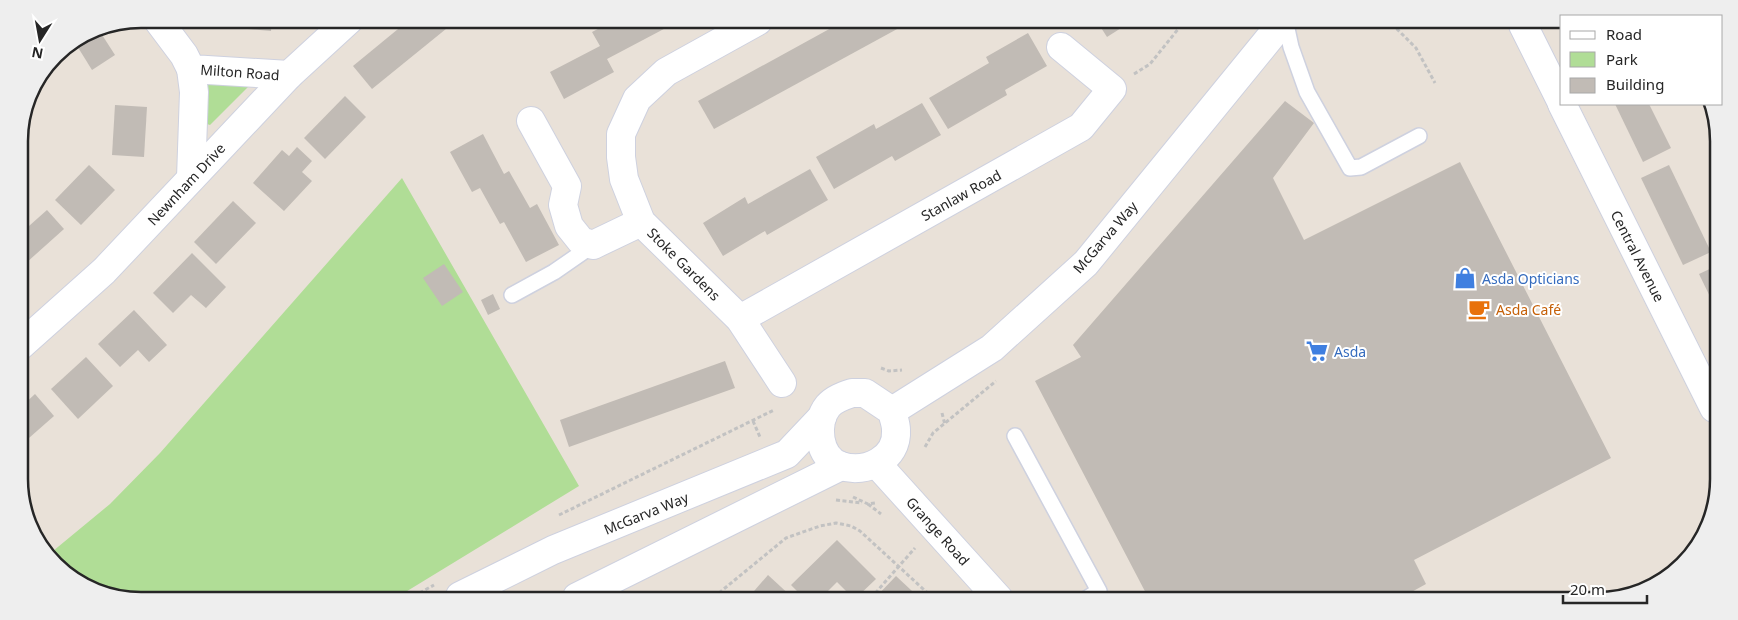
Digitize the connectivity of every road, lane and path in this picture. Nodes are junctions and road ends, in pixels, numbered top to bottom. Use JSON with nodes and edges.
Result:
{"nodes":[{"id":1,"x":164,"y":28,"type":"edge"},
{"id":2,"x":340,"y":28,"type":"edge"},
{"id":3,"x":745,"y":28,"type":"edge"},
{"id":4,"x":1179,"y":28,"type":"edge"},
{"id":5,"x":1278,"y":28,"type":"edge"},
{"id":6,"x":1287,"y":28,"type":"edge"},
{"id":7,"x":1396,"y":28,"type":"edge"},
{"id":8,"x":1524,"y":28,"type":"edge"},
{"id":9,"x":1060,"y":47,"type":"dead end"},
{"id":10,"x":191,"y":69,"type":"junction"},
{"id":11,"x":289,"y":75,"type":"junction"},
{"id":12,"x":1435,"y":83,"type":"dead end"},
{"id":13,"x":1112,"y":89,"type":"junction"},
{"id":14,"x":1560,"y":99,"type":"edge"},
{"id":15,"x":1563,"y":105,"type":"edge"},
{"id":16,"x":531,"y":121,"type":"dead end"},
{"id":17,"x":1419,"y":136,"type":"dead end"},
{"id":18,"x":191,"y":178,"type":"junction"},
{"id":19,"x":641,"y":222,"type":"junction"},
{"id":20,"x":593,"y":245,"type":"junction"},
{"id":21,"x":512,"y":295,"type":"dead end"},
{"id":22,"x":740,"y":319,"type":"junction"},
{"id":23,"x":28,"y":339,"type":"edge"},
{"id":24,"x":781,"y":395,"type":"joint"},
{"id":25,"x":1710,"y":400,"type":"edge"},
{"id":26,"x":892,"y":411,"type":"junction"},
{"id":27,"x":822,"y":417,"type":"junction"},
{"id":28,"x":1015,"y":436,"type":"dead end"},
{"id":29,"x":877,"y":464,"type":"junction"},
{"id":30,"x":841,"y":466,"type":"junction"},
{"id":31,"x":556,"y":517,"type":"dead end"},
{"id":32,"x":934,"y":526,"type":"junction"},
{"id":33,"x":899,"y":566,"type":"junction"},
{"id":34,"x":450,"y":589,"type":"edge"},
{"id":35,"x":435,"y":592,"type":"edge"},
{"id":36,"x":587,"y":592,"type":"edge"},
{"id":37,"x":720,"y":592,"type":"edge"},
{"id":38,"x":876,"y":592,"type":"edge"},
{"id":39,"x":927,"y":592,"type":"edge"},
{"id":40,"x":994,"y":592,"type":"edge"},
{"id":41,"x":1097,"y":592,"type":"edge"}],
"edges":[{"from":1,"to":10,"type":"street","name":"Milton Road"},
{"from":2,"to":11,"type":"street","name":"Newnham Drive"},
{"from":3,"to":19,"type":"street","name":"Stoke Gardens"},
{"from":4,"to":13,"type":"path"},
{"from":5,"to":26,"type":"street","name":"McGarva Way"},
{"from":6,"to":17,"type":"lane"},
{"from":7,"to":12,"type":"path"},
{"from":8,"to":14,"type":"street","name":"Central Avenue"},
{"from":9,"to":13,"type":"street"},
{"from":10,"to":11,"type":"street","name":"Milton Road"},
{"from":10,"to":18,"type":"street","name":"Milton Road"},
{"from":11,"to":18,"type":"street","name":"Newnham Drive"},
{"from":13,"to":22,"type":"street","name":"Stanlaw Road"},
{"from":15,"to":25,"type":"street","name":"Central Avenue"},
{"from":16,"to":20,"type":"street"},
{"from":18,"to":23,"type":"street","name":"Newnham Drive"},
{"from":19,"to":20,"type":"street"},
{"from":19,"to":22,"type":"street","name":"Stoke Gardens"},
{"from":20,"to":21,"type":"lane"},
{"from":22,"to":24,"type":"street","name":"Stoke Gardens"},
{"from":24,"to":31,"type":"path"},
{"from":26,"to":27,"type":"street"},
{"from":26,"to":29,"type":"street"},
{"from":27,"to":30,"type":"street"},
{"from":27,"to":34,"type":"street","name":"McGarva Way"},
{"from":28,"to":41,"type":"lane"},
{"from":29,"to":30,"type":"street"},
{"from":29,"to":32,"type":"street","name":"Grange Road"},
{"from":30,"to":36,"type":"street"},
{"from":32,"to":33,"type":"path"},
{"from":32,"to":40,"type":"street","name":"Grange Road"},
{"from":33,"to":37,"type":"path"},
{"from":33,"to":38,"type":"path"},
{"from":33,"to":39,"type":"path"},
{"from":34,"to":35,"type":"path"}]}
